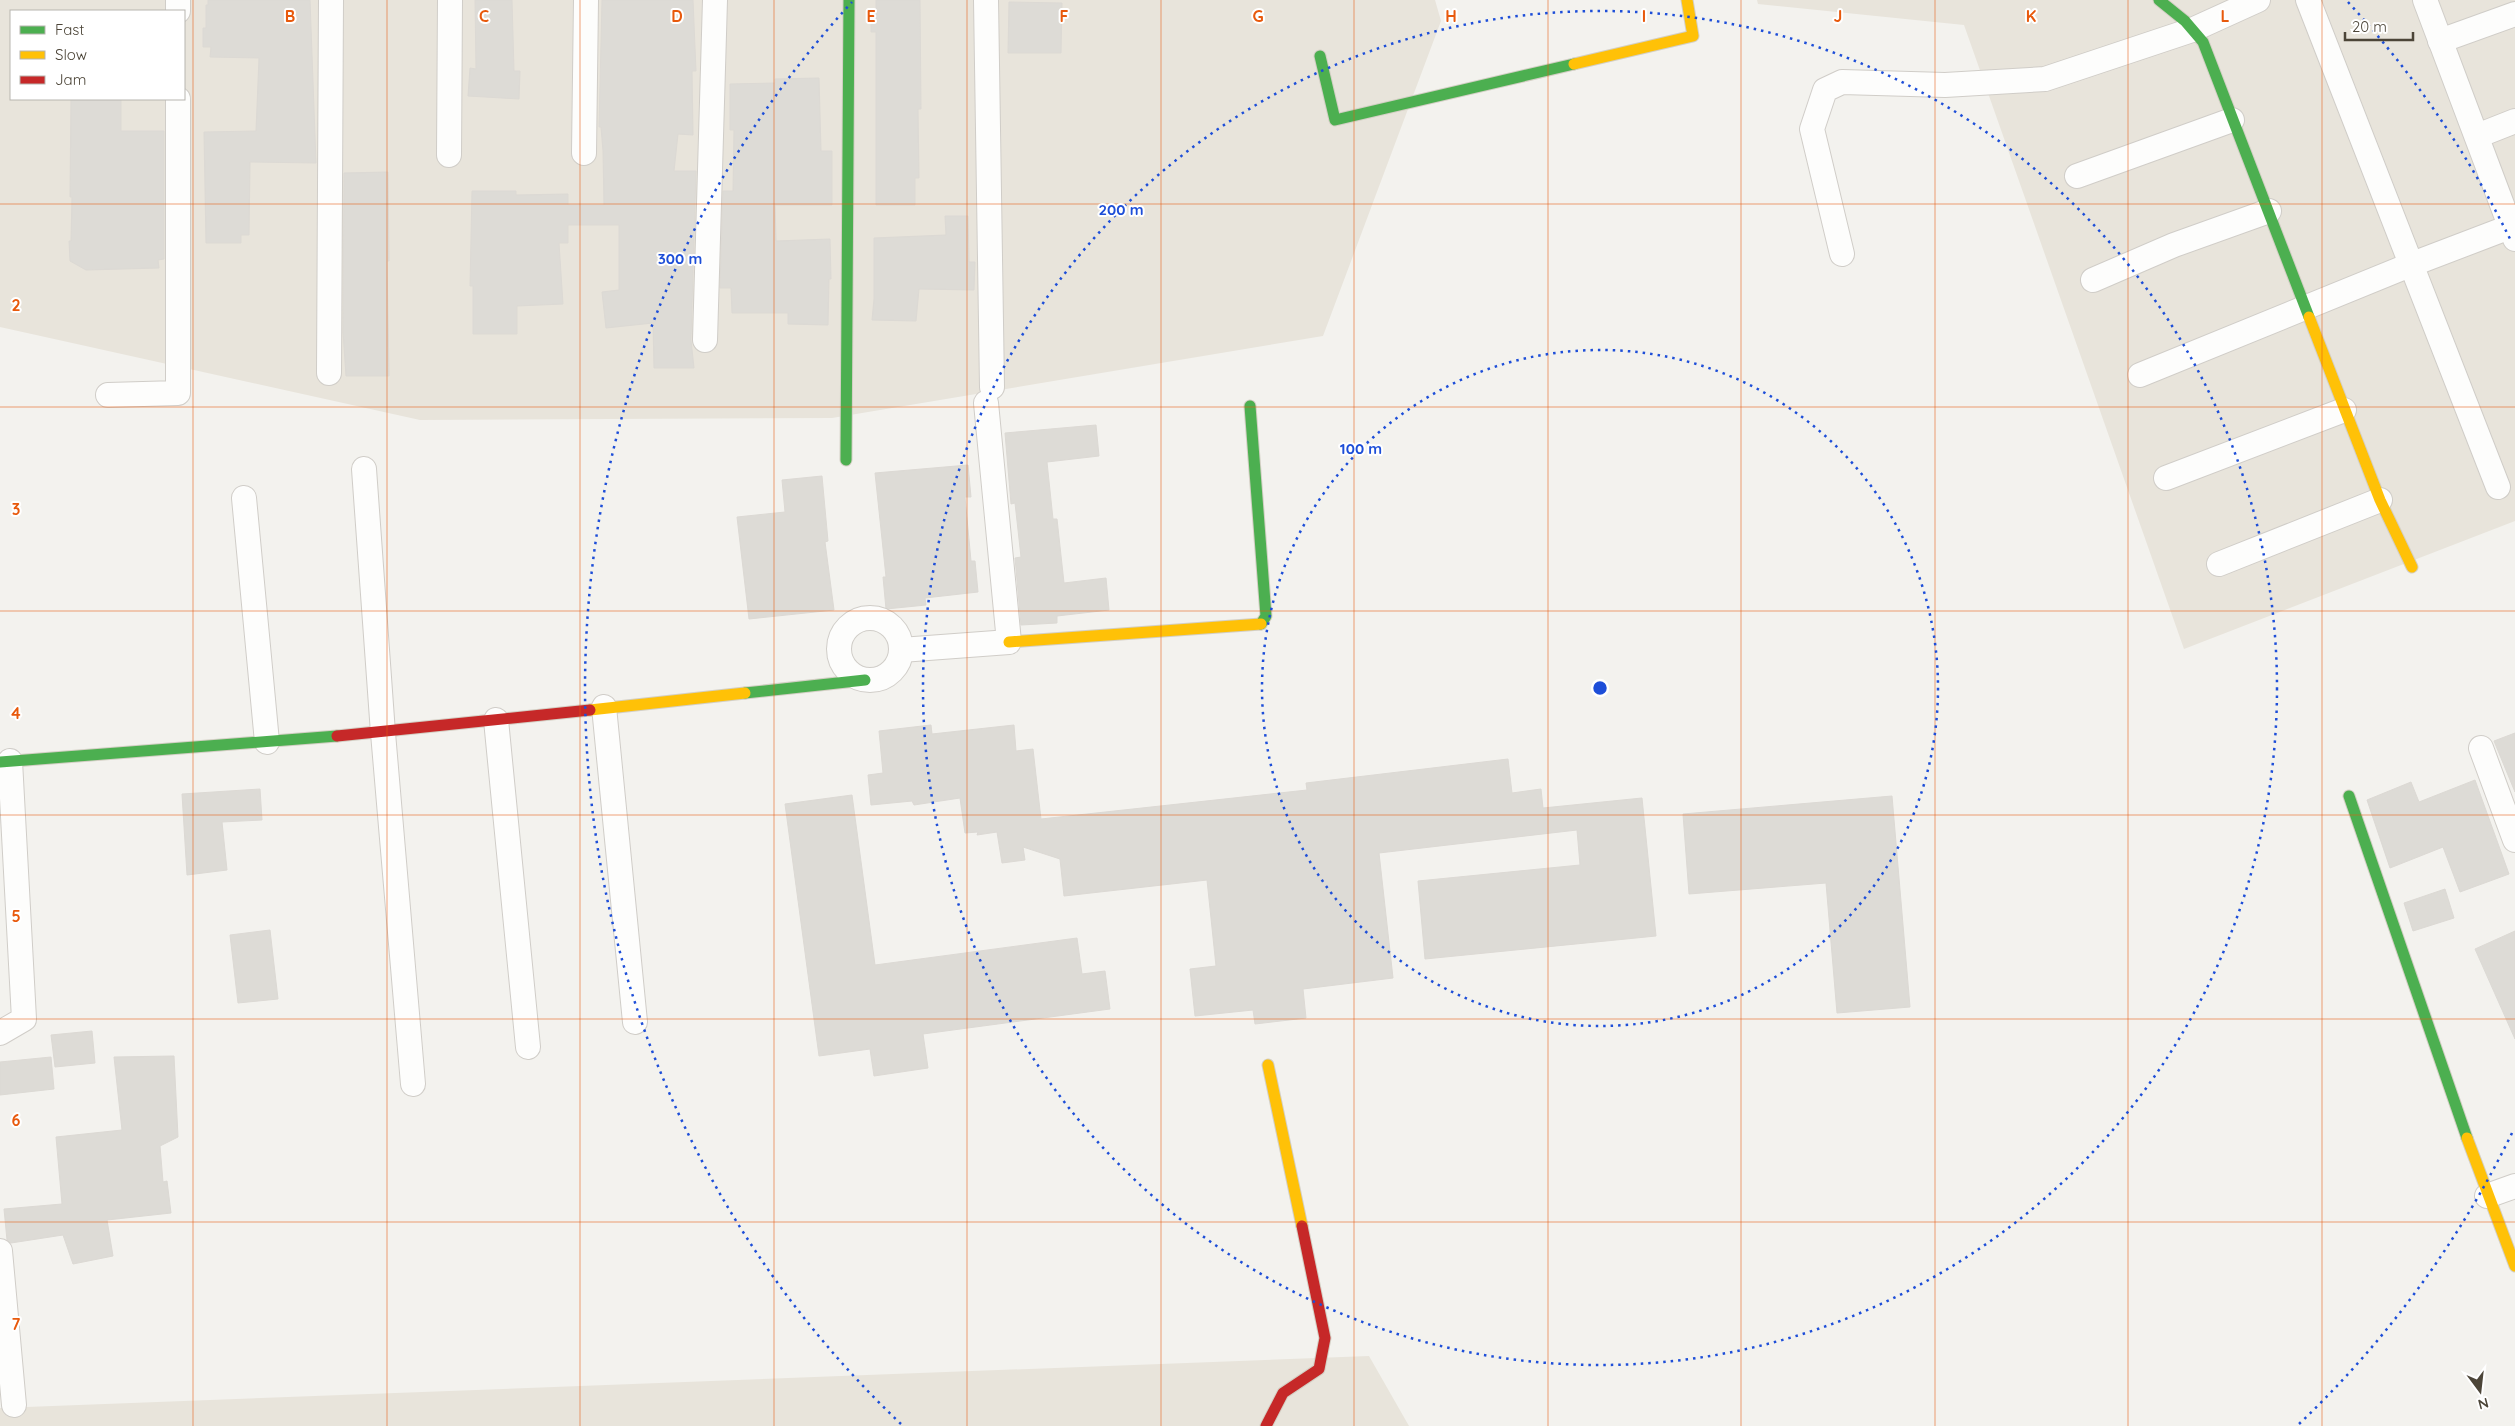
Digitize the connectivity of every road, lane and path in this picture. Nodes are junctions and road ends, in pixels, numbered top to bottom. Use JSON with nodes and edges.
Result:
{"nodes":[{"id":1,"x":331,"y":0,"type":"edge"},
{"id":2,"x":450,"y":0,"type":"edge"},
{"id":3,"x":586,"y":0,"type":"edge"},
{"id":4,"x":715,"y":0,"type":"edge"},
{"id":5,"x":849,"y":0,"type":"edge"},
{"id":6,"x":986,"y":0,"type":"edge"},
{"id":7,"x":1687,"y":0,"type":"edge"},
{"id":8,"x":2159,"y":0,"type":"edge"},
{"id":9,"x":2258,"y":0,"type":"edge"},
{"id":10,"x":2308,"y":0,"type":"edge"},
{"id":11,"x":2425,"y":0,"type":"edge"},
{"id":12,"x":2515,"y":14,"type":"edge"},
{"id":13,"x":2192,"y":30,"type":"junction"},
{"id":14,"x":2440,"y":41,"type":"junction"},
{"id":15,"x":1320,"y":56,"type":"dead end"},
{"id":16,"x":178,"y":100,"type":"edge"},
{"id":17,"x":2232,"y":120,"type":"junction"},
{"id":18,"x":2515,"y":121,"type":"edge"},
{"id":19,"x":2477,"y":136,"type":"junction"},
{"id":20,"x":584,"y":152,"type":"dead end"},
{"id":21,"x":449,"y":155,"type":"dead end"},
{"id":22,"x":2076,"y":176,"type":"dead end"},
{"id":23,"x":2269,"y":211,"type":"junction"},
{"id":24,"x":2514,"y":231,"type":"edge"},
{"id":25,"x":1842,"y":254,"type":"dead end"},
{"id":26,"x":2410,"y":265,"type":"junction"},
{"id":27,"x":2093,"y":280,"type":"dead end"},
{"id":28,"x":2306,"y":308,"type":"junction"},
{"id":29,"x":705,"y":340,"type":"dead end"},
{"id":30,"x":329,"y":372,"type":"dead end"},
{"id":31,"x":2140,"y":375,"type":"dead end"},
{"id":32,"x":108,"y":395,"type":"dead end"},
{"id":33,"x":1250,"y":406,"type":"dead end"},
{"id":34,"x":2344,"y":410,"type":"junction"},
{"id":35,"x":846,"y":460,"type":"dead end"},
{"id":36,"x":364,"y":469,"type":"dead end"},
{"id":37,"x":2166,"y":478,"type":"dead end"},
{"id":38,"x":2498,"y":487,"type":"dead end"},
{"id":39,"x":244,"y":498,"type":"dead end"},
{"id":40,"x":2380,"y":500,"type":"junction"},
{"id":41,"x":2219,"y":564,"type":"dead end"},
{"id":42,"x":2412,"y":567,"type":"dead end"},
{"id":43,"x":1009,"y":642,"type":"junction"},
{"id":44,"x":901,"y":650,"type":"junction"},
{"id":45,"x":865,"y":680,"type":"junction"},
{"id":46,"x":604,"y":707,"type":"junction"},
{"id":47,"x":496,"y":720,"type":"junction"},
{"id":48,"x":383,"y":733,"type":"junction"},
{"id":49,"x":267,"y":742,"type":"junction"},
{"id":50,"x":2481,"y":748,"type":"dead end"},
{"id":51,"x":5,"y":762,"type":"edge"},
{"id":52,"x":2349,"y":796,"type":"dead end"},
{"id":53,"x":2515,"y":840,"type":"edge"},
{"id":54,"x":636,"y":1022,"type":"dead end"},
{"id":55,"x":0,"y":1033,"type":"edge"},
{"id":56,"x":528,"y":1047,"type":"dead end"},
{"id":57,"x":1268,"y":1065,"type":"dead end"},
{"id":58,"x":413,"y":1084,"type":"dead end"},
{"id":59,"x":2515,"y":1186,"type":"edge"},
{"id":60,"x":2487,"y":1196,"type":"junction"},
{"id":61,"x":0,"y":1251,"type":"edge"},
{"id":62,"x":2515,"y":1266,"type":"edge"},
{"id":63,"x":14,"y":1404,"type":"dead end"},
{"id":64,"x":1266,"y":1426,"type":"edge"}],
"edges":[{"from":1,"to":30,"type":"street"},
{"from":2,"to":21,"type":"street"},
{"from":3,"to":20,"type":"street"},
{"from":4,"to":29,"type":"street"},
{"from":5,"to":35,"type":"street"},
{"from":6,"to":43,"type":"street"},
{"from":7,"to":15,"type":"street"},
{"from":8,"to":13,"type":"street"},
{"from":9,"to":13,"type":"street"},
{"from":10,"to":26,"type":"street"},
{"from":11,"to":14,"type":"street"},
{"from":12,"to":14,"type":"street"},
{"from":13,"to":17,"type":"street"},
{"from":13,"to":25,"type":"street"},
{"from":14,"to":19,"type":"street"},
{"from":16,"to":32,"type":"street"},
{"from":17,"to":22,"type":"street"},
{"from":17,"to":23,"type":"street"},
{"from":18,"to":19,"type":"street"},
{"from":19,"to":24,"type":"street"},
{"from":23,"to":27,"type":"street"},
{"from":23,"to":28,"type":"street"},
{"from":24,"to":26,"type":"street"},
{"from":26,"to":28,"type":"street"},
{"from":26,"to":38,"type":"street"},
{"from":28,"to":31,"type":"street"},
{"from":28,"to":34,"type":"street"},
{"from":33,"to":43,"type":"street"},
{"from":34,"to":37,"type":"street"},
{"from":34,"to":40,"type":"street"},
{"from":36,"to":48,"type":"street"},
{"from":39,"to":49,"type":"street"},
{"from":40,"to":41,"type":"street"},
{"from":40,"to":42,"type":"street"},
{"from":43,"to":44,"type":"street"},
{"from":44,"to":45,"type":"street"},
{"from":44,"to":45,"type":"street"},
{"from":45,"to":46,"type":"street"},
{"from":46,"to":47,"type":"street"},
{"from":46,"to":54,"type":"street"},
{"from":47,"to":48,"type":"street"},
{"from":47,"to":56,"type":"street"},
{"from":48,"to":49,"type":"street"},
{"from":48,"to":58,"type":"street"},
{"from":49,"to":51,"type":"street"},
{"from":50,"to":53,"type":"street"},
{"from":51,"to":55,"type":"street"},
{"from":52,"to":60,"type":"street"},
{"from":57,"to":64,"type":"street"},
{"from":59,"to":60,"type":"street"},
{"from":60,"to":62,"type":"street"},
{"from":61,"to":63,"type":"street"}]}
